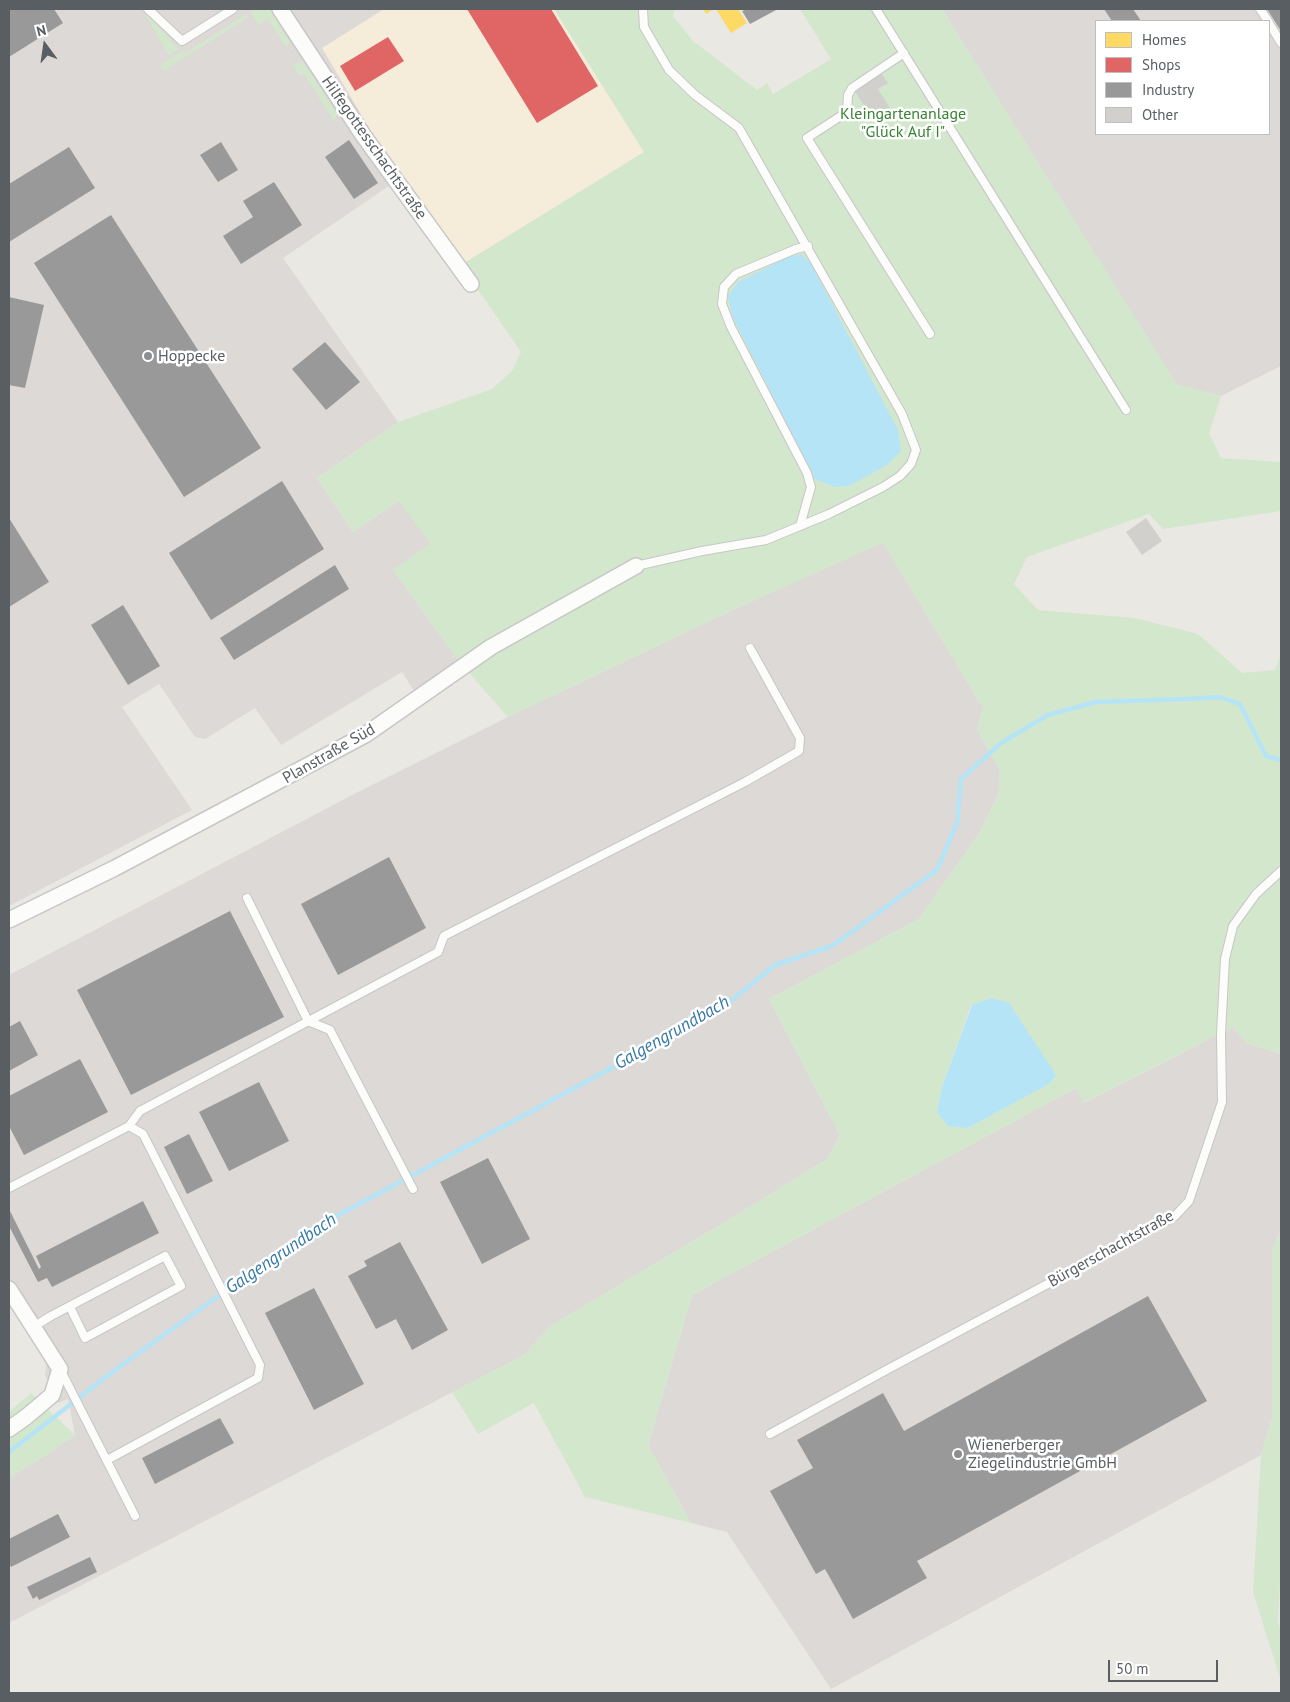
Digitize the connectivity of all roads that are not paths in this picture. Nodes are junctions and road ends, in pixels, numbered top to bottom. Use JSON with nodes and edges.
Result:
{"nodes":[{"id":1,"x":148,"y":9,"type":"edge"},
{"id":2,"x":233,"y":9,"type":"edge"},
{"id":3,"x":280,"y":9,"type":"edge"},
{"id":4,"x":643,"y":9,"type":"edge"},
{"id":5,"x":876,"y":9,"type":"edge"},
{"id":6,"x":1260,"y":9,"type":"edge"},
{"id":7,"x":1267,"y":20,"type":"edge"},
{"id":8,"x":1270,"y":25,"type":"edge"},
{"id":9,"x":1281,"y":43,"type":"edge"},
{"id":10,"x":904,"y":53,"type":"junction"},
{"id":11,"x":808,"y":246,"type":"junction"},
{"id":12,"x":471,"y":284,"type":"dead end"},
{"id":13,"x":930,"y":334,"type":"dead end"},
{"id":14,"x":1126,"y":410,"type":"dead end"},
{"id":15,"x":800,"y":526,"type":"junction"},
{"id":16,"x":636,"y":566,"type":"joint"},
{"id":17,"x":750,"y":648,"type":"dead end"},
{"id":18,"x":1281,"y":871,"type":"edge"},
{"id":19,"x":246,"y":898,"type":"dead end"},
{"id":20,"x":9,"y":920,"type":"edge"},
{"id":21,"x":308,"y":1021,"type":"junction"},
{"id":22,"x":129,"y":1126,"type":"junction"},
{"id":23,"x":9,"y":1188,"type":"edge"},
{"id":24,"x":412,"y":1189,"type":"dead end"},
{"id":25,"x":9,"y":1289,"type":"edge"},
{"id":26,"x":70,"y":1306,"type":"junction"},
{"id":27,"x":33,"y":1326,"type":"junction"},
{"id":28,"x":60,"y":1369,"type":"junction"},
{"id":29,"x":9,"y":1429,"type":"edge"},
{"id":30,"x":770,"y":1434,"type":"dead end"},
{"id":31,"x":107,"y":1460,"type":"junction"},
{"id":32,"x":135,"y":1516,"type":"dead end"}],
"edges":[{"from":1,"to":2,"type":"lane"},
{"from":3,"to":12,"type":"street","name":"Hilfegottesschachtstraße"},
{"from":4,"to":11,"type":"lane"},
{"from":5,"to":10,"type":"lane"},
{"from":6,"to":7,"type":"lane"},
{"from":8,"to":9,"type":"lane"},
{"from":10,"to":13,"type":"lane"},
{"from":10,"to":14,"type":"lane"},
{"from":11,"to":15,"type":"lane"},
{"from":11,"to":15,"type":"lane"},
{"from":15,"to":16,"type":"lane"},
{"from":16,"to":20,"type":"street","name":"Planstraße Süd"},
{"from":17,"to":21,"type":"lane"},
{"from":18,"to":30,"type":"lane","name":"Bürgerschachtstraße"},
{"from":19,"to":21,"type":"lane"},
{"from":21,"to":22,"type":"lane"},
{"from":21,"to":24,"type":"lane"},
{"from":22,"to":23,"type":"lane"},
{"from":22,"to":31,"type":"lane"},
{"from":25,"to":27,"type":"street"},
{"from":26,"to":26,"type":"lane"},
{"from":26,"to":27,"type":"lane"},
{"from":27,"to":28,"type":"street"},
{"from":28,"to":29,"type":"street"},
{"from":28,"to":31,"type":"lane"},
{"from":31,"to":32,"type":"lane"}]}
